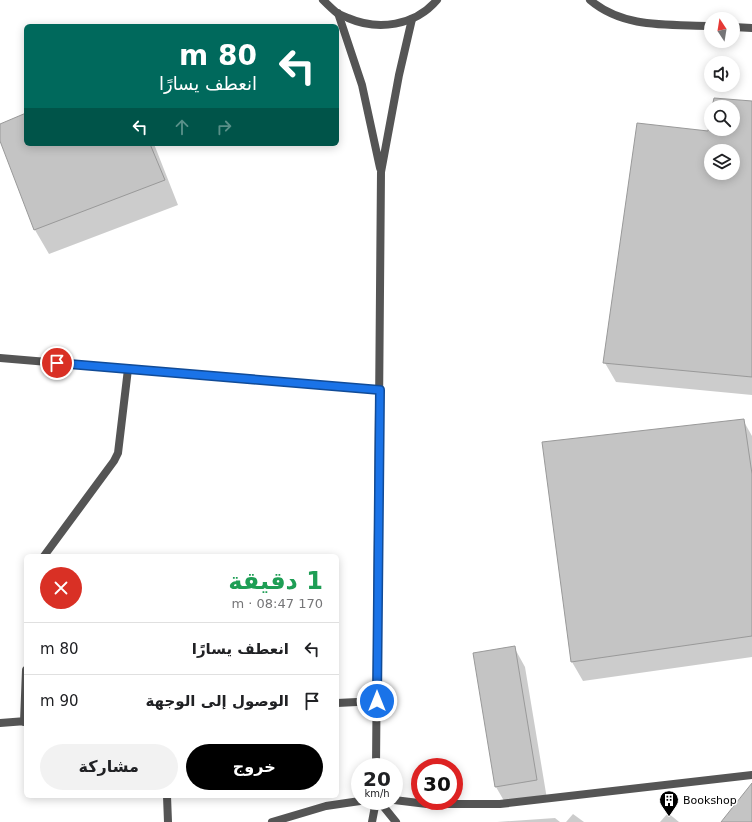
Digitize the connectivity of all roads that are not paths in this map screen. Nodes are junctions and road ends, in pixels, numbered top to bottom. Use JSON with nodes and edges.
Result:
{"nodes":[{"id":1,"x":323,"y":0,"type":"edge"},
{"id":2,"x":590,"y":0,"type":"edge"},
{"id":3,"x":438,"y":1,"type":"edge"},
{"id":4,"x":338,"y":13,"type":"junction"},
{"id":5,"x":412,"y":19,"type":"junction"},
{"id":6,"x":704,"y":26,"type":"edge"},
{"id":7,"x":740,"y":27,"type":"edge"},
{"id":8,"x":752,"y":28,"type":"edge"},
{"id":9,"x":381,"y":172,"type":"junction"},
{"id":10,"x":0,"y":358,"type":"edge"},
{"id":11,"x":128,"y":369,"type":"junction"},
{"id":12,"x":380,"y":390,"type":"junction"},
{"id":13,"x":45,"y":554,"type":"edge"},
{"id":14,"x":377,"y":701,"type":"junction"},
{"id":15,"x":339,"y":703,"type":"edge"},
{"id":16,"x":24,"y":721,"type":"edge"},
{"id":17,"x":0,"y":723,"type":"edge"},
{"id":18,"x":376,"y":758,"type":"edge"},
{"id":19,"x":752,"y":776,"type":"edge"},
{"id":20,"x":167,"y":798,"type":"edge"},
{"id":21,"x":403,"y":801,"type":"edge"},
{"id":22,"x":351,"y":802,"type":"edge"},
{"id":23,"x":375,"y":810,"type":"edge"},
{"id":24,"x":385,"y":810,"type":"edge"},
{"id":25,"x":168,"y":822,"type":"edge"},
{"id":26,"x":272,"y":822,"type":"edge"},
{"id":27,"x":372,"y":822,"type":"edge"},
{"id":28,"x":396,"y":822,"type":"edge"}],
"edges":[{"from":1,"to":4,"type":"street"},
{"from":2,"to":6,"type":"street"},
{"from":3,"to":5,"type":"street"},
{"from":4,"to":5,"type":"street"},
{"from":4,"to":9,"type":"street"},
{"from":5,"to":9,"type":"street"},
{"from":7,"to":8,"type":"street"},
{"from":9,"to":12,"type":"street"},
{"from":10,"to":11,"type":"street"},
{"from":11,"to":12,"type":"street"},
{"from":11,"to":13,"type":"street"},
{"from":12,"to":14,"type":"street"},
{"from":14,"to":15,"type":"street"},
{"from":14,"to":18,"type":"street"},
{"from":16,"to":17,"type":"street"},
{"from":19,"to":21,"type":"street"},
{"from":20,"to":25,"type":"street"},
{"from":22,"to":26,"type":"street"},
{"from":23,"to":27,"type":"street"},
{"from":24,"to":28,"type":"street"}]}
